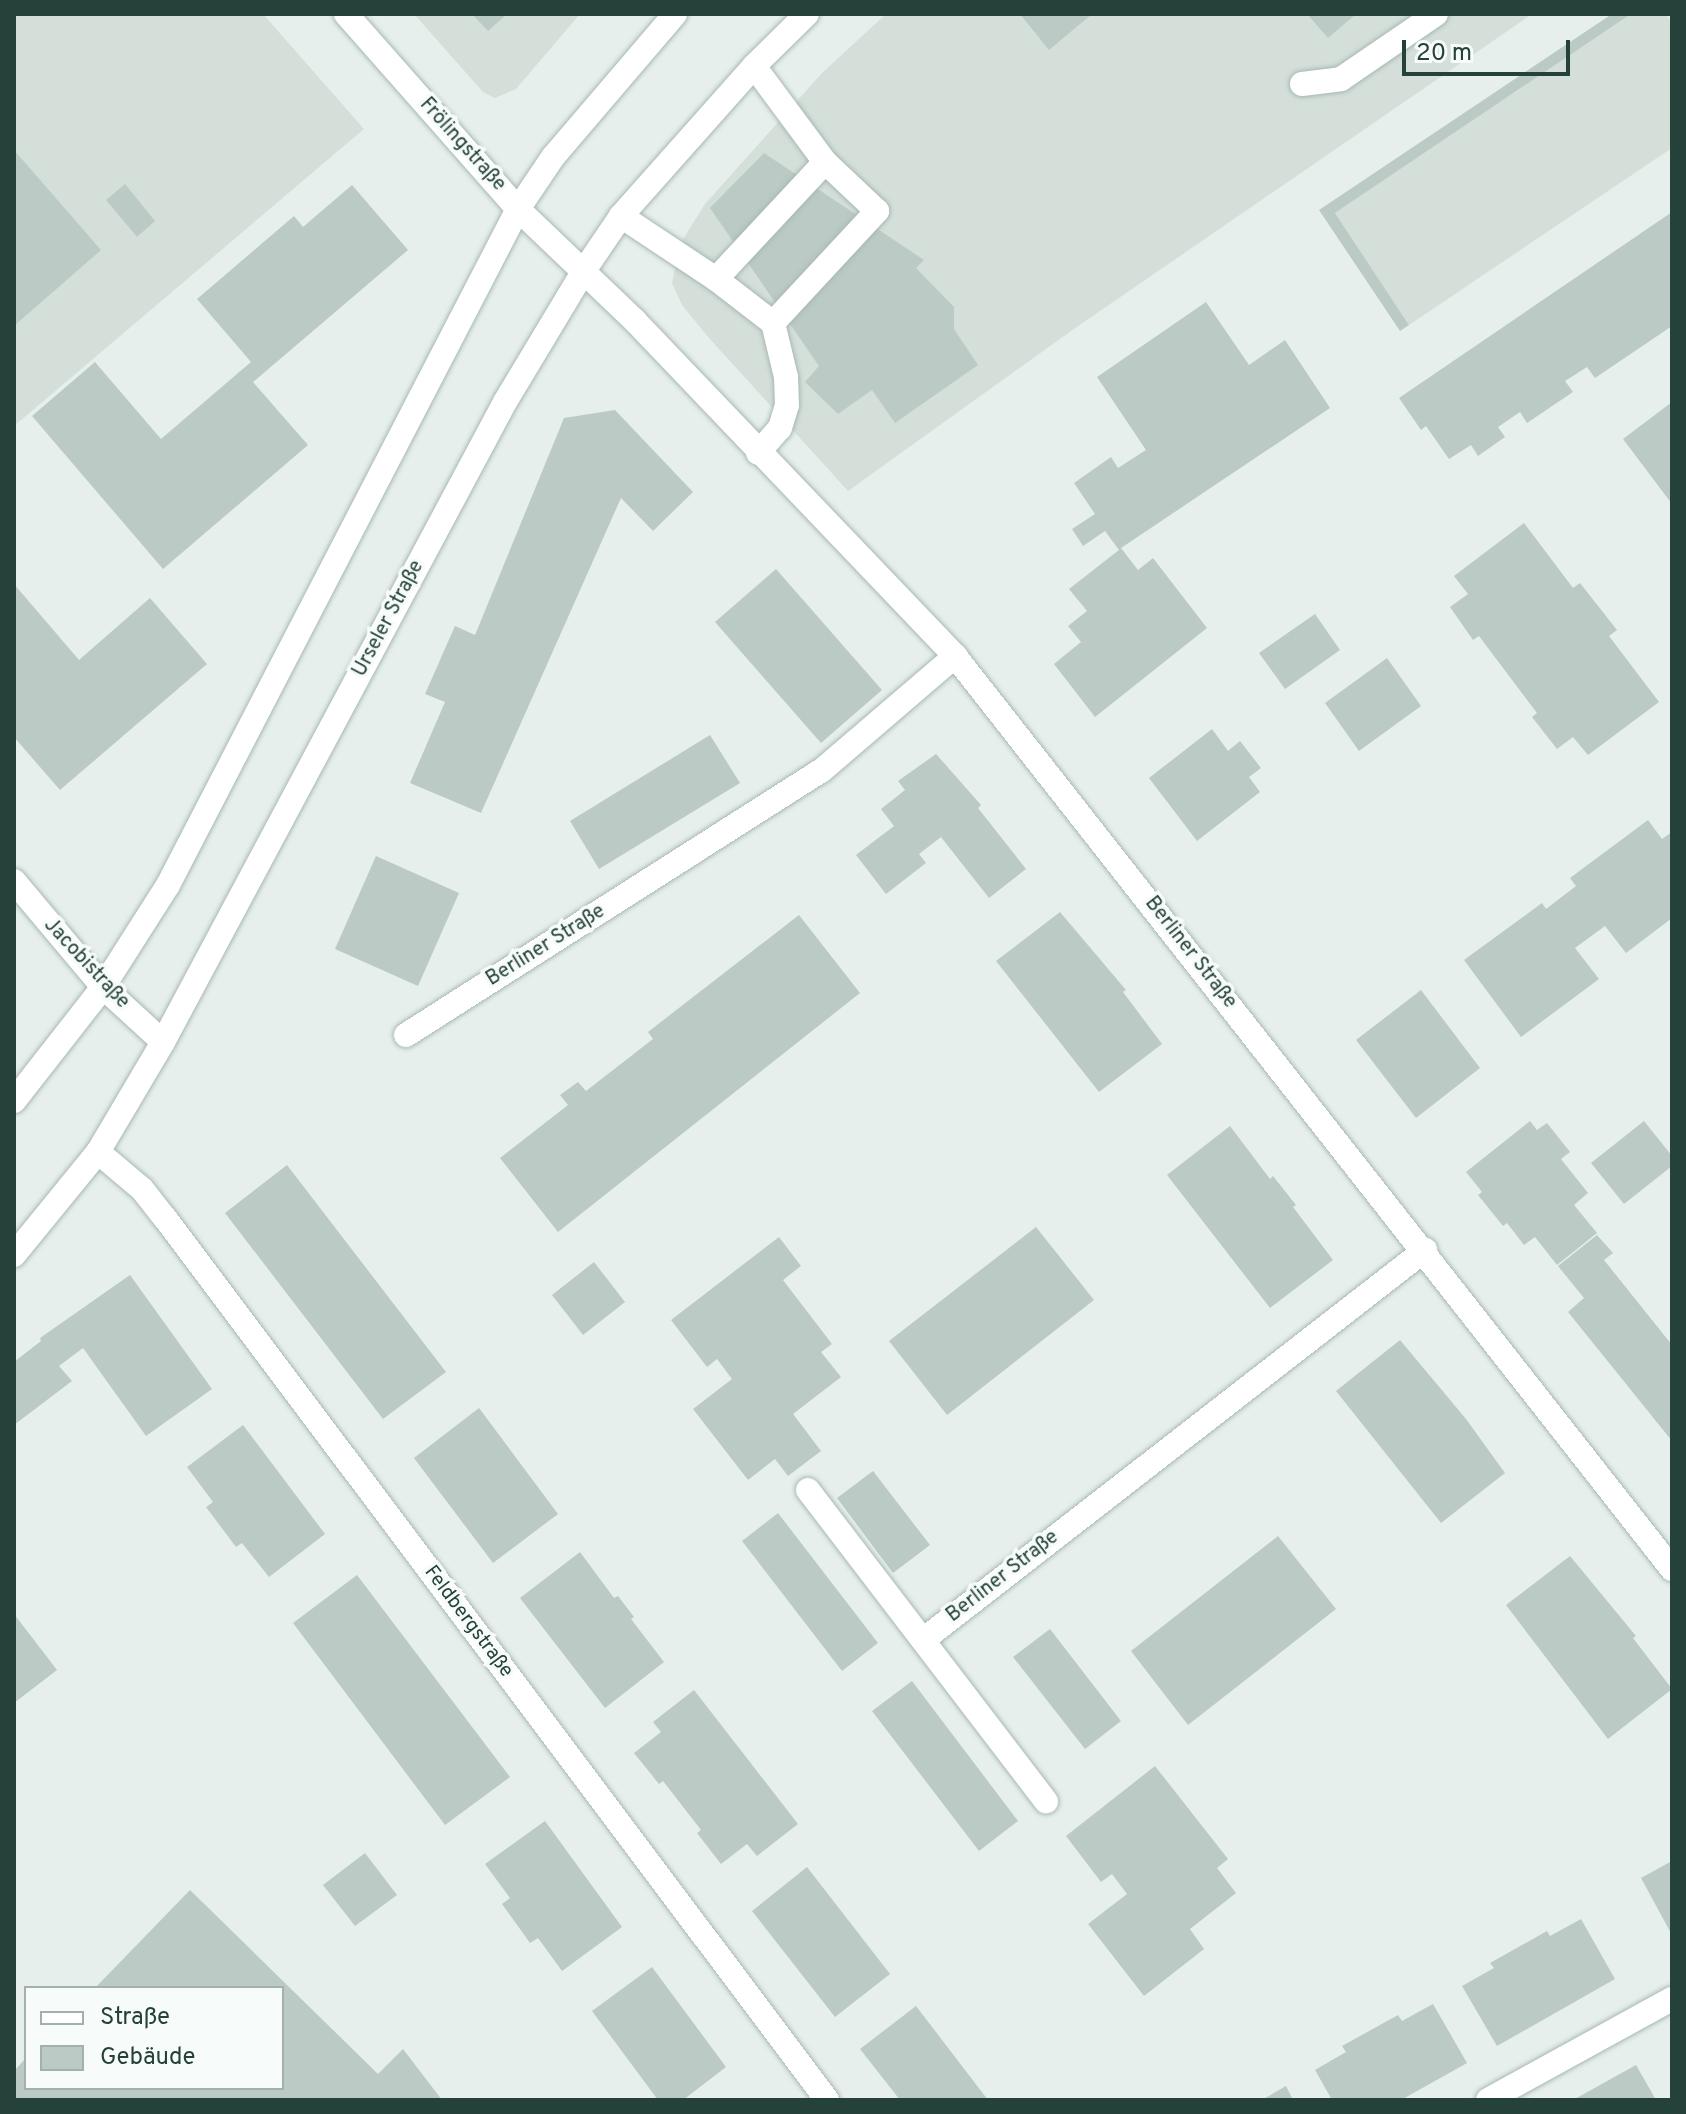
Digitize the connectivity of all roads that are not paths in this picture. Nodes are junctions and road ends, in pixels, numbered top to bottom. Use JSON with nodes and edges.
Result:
{"nodes":[{"id":1,"x":346,"y":14,"type":"edge"},
{"id":2,"x":675,"y":14,"type":"edge"},
{"id":3,"x":807,"y":14,"type":"edge"},
{"id":4,"x":1436,"y":14,"type":"edge"},
{"id":5,"x":754,"y":66,"type":"junction"},
{"id":6,"x":1302,"y":84,"type":"dead end"},
{"id":7,"x":825,"y":162,"type":"junction"},
{"id":8,"x":518,"y":209,"type":"junction"},
{"id":9,"x":621,"y":216,"type":"junction"},
{"id":10,"x":583,"y":272,"type":"junction"},
{"id":11,"x":716,"y":279,"type":"junction"},
{"id":12,"x":773,"y":323,"type":"junction"},
{"id":13,"x":758,"y":453,"type":"junction"},
{"id":14,"x":955,"y":656,"type":"junction"},
{"id":15,"x":14,"y":881,"type":"edge"},
{"id":16,"x":103,"y":987,"type":"junction"},
{"id":17,"x":406,"y":1035,"type":"dead end"},
{"id":18,"x":163,"y":1042,"type":"junction"},
{"id":19,"x":14,"y":1101,"type":"edge"},
{"id":20,"x":98,"y":1152,"type":"junction"},
{"id":21,"x":1425,"y":1250,"type":"junction"},
{"id":22,"x":14,"y":1255,"type":"edge"},
{"id":23,"x":808,"y":1490,"type":"dead end"},
{"id":24,"x":1672,"y":1569,"type":"edge"},
{"id":25,"x":923,"y":1640,"type":"junction"},
{"id":26,"x":1046,"y":1801,"type":"dead end"},
{"id":27,"x":1672,"y":1999,"type":"edge"},
{"id":28,"x":827,"y":2100,"type":"edge"},
{"id":29,"x":1488,"y":2100,"type":"edge"}],
"edges":[{"from":1,"to":8,"type":"street","name":"Frölingstraße"},
{"from":2,"to":8,"type":"street"},
{"from":3,"to":5,"type":"street","name":"Urseler Straße"},
{"from":4,"to":6,"type":"street"},
{"from":5,"to":7,"type":"street"},
{"from":5,"to":9,"type":"street","name":"Urseler Straße"},
{"from":7,"to":11,"type":"street"},
{"from":7,"to":12,"type":"street"},
{"from":8,"to":10,"type":"street","name":"Frölingstraße"},
{"from":8,"to":16,"type":"street"},
{"from":9,"to":10,"type":"street","name":"Urseler Straße"},
{"from":9,"to":11,"type":"street"},
{"from":10,"to":13,"type":"street","name":"Berliner Straße"},
{"from":10,"to":18,"type":"street","name":"Urseler Straße"},
{"from":11,"to":12,"type":"street"},
{"from":12,"to":13,"type":"street"},
{"from":13,"to":14,"type":"street","name":"Berliner Straße"},
{"from":14,"to":17,"type":"street","name":"Berliner Straße"},
{"from":14,"to":21,"type":"street","name":"Berliner Straße"},
{"from":15,"to":16,"type":"street","name":"Jacobistraße"},
{"from":16,"to":18,"type":"street","name":"Jacobistraße"},
{"from":16,"to":19,"type":"street"},
{"from":18,"to":20,"type":"street","name":"Urseler Straße"},
{"from":20,"to":22,"type":"street","name":"Urseler Straße"},
{"from":20,"to":28,"type":"street","name":"Feldbergstraße"},
{"from":21,"to":24,"type":"street","name":"Berliner Straße"},
{"from":21,"to":25,"type":"street","name":"Berliner Straße"},
{"from":23,"to":25,"type":"street"},
{"from":25,"to":26,"type":"street"},
{"from":27,"to":29,"type":"street"}]}
